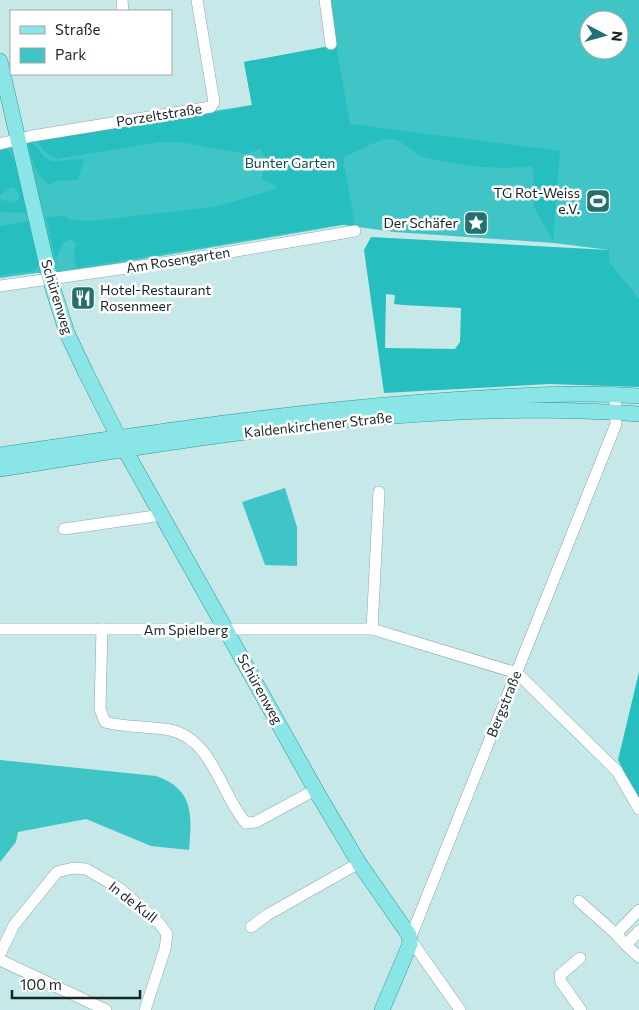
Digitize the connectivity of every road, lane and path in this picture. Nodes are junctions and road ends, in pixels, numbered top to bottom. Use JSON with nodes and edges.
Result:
{"nodes":[{"id":1,"x":197,"y":0,"type":"edge"},
{"id":2,"x":324,"y":0,"type":"edge"},
{"id":3,"x":331,"y":44,"type":"dead end"},
{"id":4,"x":0,"y":61,"type":"edge"},
{"id":5,"x":18,"y":139,"type":"junction"},
{"id":6,"x":0,"y":144,"type":"edge"},
{"id":7,"x":355,"y":231,"type":"dead end"},
{"id":8,"x":50,"y":279,"type":"junction"},
{"id":9,"x":0,"y":286,"type":"edge"},
{"id":10,"x":615,"y":395,"type":"junction"},
{"id":11,"x":639,"y":396,"type":"edge"},
{"id":12,"x":616,"y":412,"type":"junction"},
{"id":13,"x":639,"y":414,"type":"edge"},
{"id":14,"x":122,"y":444,"type":"junction"},
{"id":15,"x":0,"y":455,"type":"edge"},
{"id":16,"x":0,"y":469,"type":"edge"},
{"id":17,"x":379,"y":492,"type":"dead end"},
{"id":18,"x":162,"y":515,"type":"junction"},
{"id":19,"x":64,"y":530,"type":"dead end"},
{"id":20,"x":0,"y":629,"type":"edge"},
{"id":21,"x":102,"y":629,"type":"junction"},
{"id":22,"x":227,"y":630,"type":"junction"},
{"id":23,"x":372,"y":630,"type":"junction"},
{"id":24,"x":517,"y":673,"type":"junction"},
{"id":25,"x":316,"y":790,"type":"junction"},
{"id":26,"x":639,"y":809,"type":"edge"},
{"id":27,"x":359,"y":863,"type":"junction"},
{"id":28,"x":579,"y":902,"type":"dead end"},
{"id":29,"x":637,"y":917,"type":"edge"},
{"id":30,"x":251,"y":927,"type":"dead end"},
{"id":31,"x":639,"y":931,"type":"edge"},
{"id":32,"x":616,"y":934,"type":"junction"},
{"id":33,"x":410,"y":939,"type":"junction"},
{"id":34,"x":626,"y":945,"type":"junction"},
{"id":35,"x":0,"y":954,"type":"edge"},
{"id":36,"x":639,"y":957,"type":"edge"},
{"id":37,"x":580,"y":958,"type":"dead end"},
{"id":38,"x":0,"y":960,"type":"edge"},
{"id":39,"x":106,"y":1010,"type":"edge"},
{"id":40,"x":146,"y":1010,"type":"edge"},
{"id":41,"x":382,"y":1010,"type":"edge"},
{"id":42,"x":460,"y":1010,"type":"edge"},
{"id":43,"x":581,"y":1010,"type":"edge"}],
"edges":[{"from":1,"to":5,"type":"street","name":"Porzeltstraße"},
{"from":2,"to":3,"type":"street"},
{"from":4,"to":5,"type":"main road","name":"Schürenweg"},
{"from":5,"to":6,"type":"street","name":"Porzeltstraße"},
{"from":5,"to":8,"type":"main road","name":"Schürenweg"},
{"from":7,"to":8,"type":"street","name":"Am Rosengarten"},
{"from":8,"to":9,"type":"street","name":"Am Rosengarten"},
{"from":8,"to":14,"type":"main road","name":"Schürenweg"},
{"from":10,"to":11,"type":"main road","name":"Kaldenkirchener Straße"},
{"from":10,"to":12,"type":"street","name":"Bergstraße"},
{"from":10,"to":14,"type":"main road","name":"Kaldenkirchener Straße"},
{"from":12,"to":13,"type":"main road","name":"Kaldenkirchener Straße"},
{"from":12,"to":14,"type":"main road","name":"Kaldenkirchener Straße"},
{"from":12,"to":24,"type":"street","name":"Bergstraße"},
{"from":14,"to":15,"type":"main road","name":"Kaldenkirchener Straße"},
{"from":14,"to":16,"type":"main road","name":"Kaldenkirchener Straße"},
{"from":14,"to":18,"type":"main road","name":"Schürenweg"},
{"from":17,"to":23,"type":"street"},
{"from":18,"to":19,"type":"street"},
{"from":18,"to":22,"type":"main road","name":"Schürenweg"},
{"from":20,"to":21,"type":"street","name":"Am Spielberg"},
{"from":21,"to":22,"type":"street","name":"Am Spielberg"},
{"from":21,"to":25,"type":"street"},
{"from":22,"to":23,"type":"street","name":"Am Spielberg"},
{"from":22,"to":25,"type":"main road","name":"Schürenweg"},
{"from":23,"to":24,"type":"street","name":"Am Spielberg"},
{"from":24,"to":26,"type":"street"},
{"from":24,"to":33,"type":"street","name":"Bergstraße"},
{"from":25,"to":27,"type":"main road","name":"Schürenweg"},
{"from":27,"to":30,"type":"street"},
{"from":27,"to":33,"type":"main road","name":"Schürenweg"},
{"from":28,"to":32,"type":"street"},
{"from":29,"to":32,"type":"street"},
{"from":31,"to":34,"type":"street"},
{"from":32,"to":34,"type":"street"},
{"from":33,"to":41,"type":"main road","name":"Bergstraße"},
{"from":33,"to":42,"type":"street","name":"Schürenweg"},
{"from":34,"to":36,"type":"street"},
{"from":35,"to":40,"type":"street","name":"In de Kull"},
{"from":37,"to":43,"type":"street"},
{"from":38,"to":39,"type":"street"}]}
